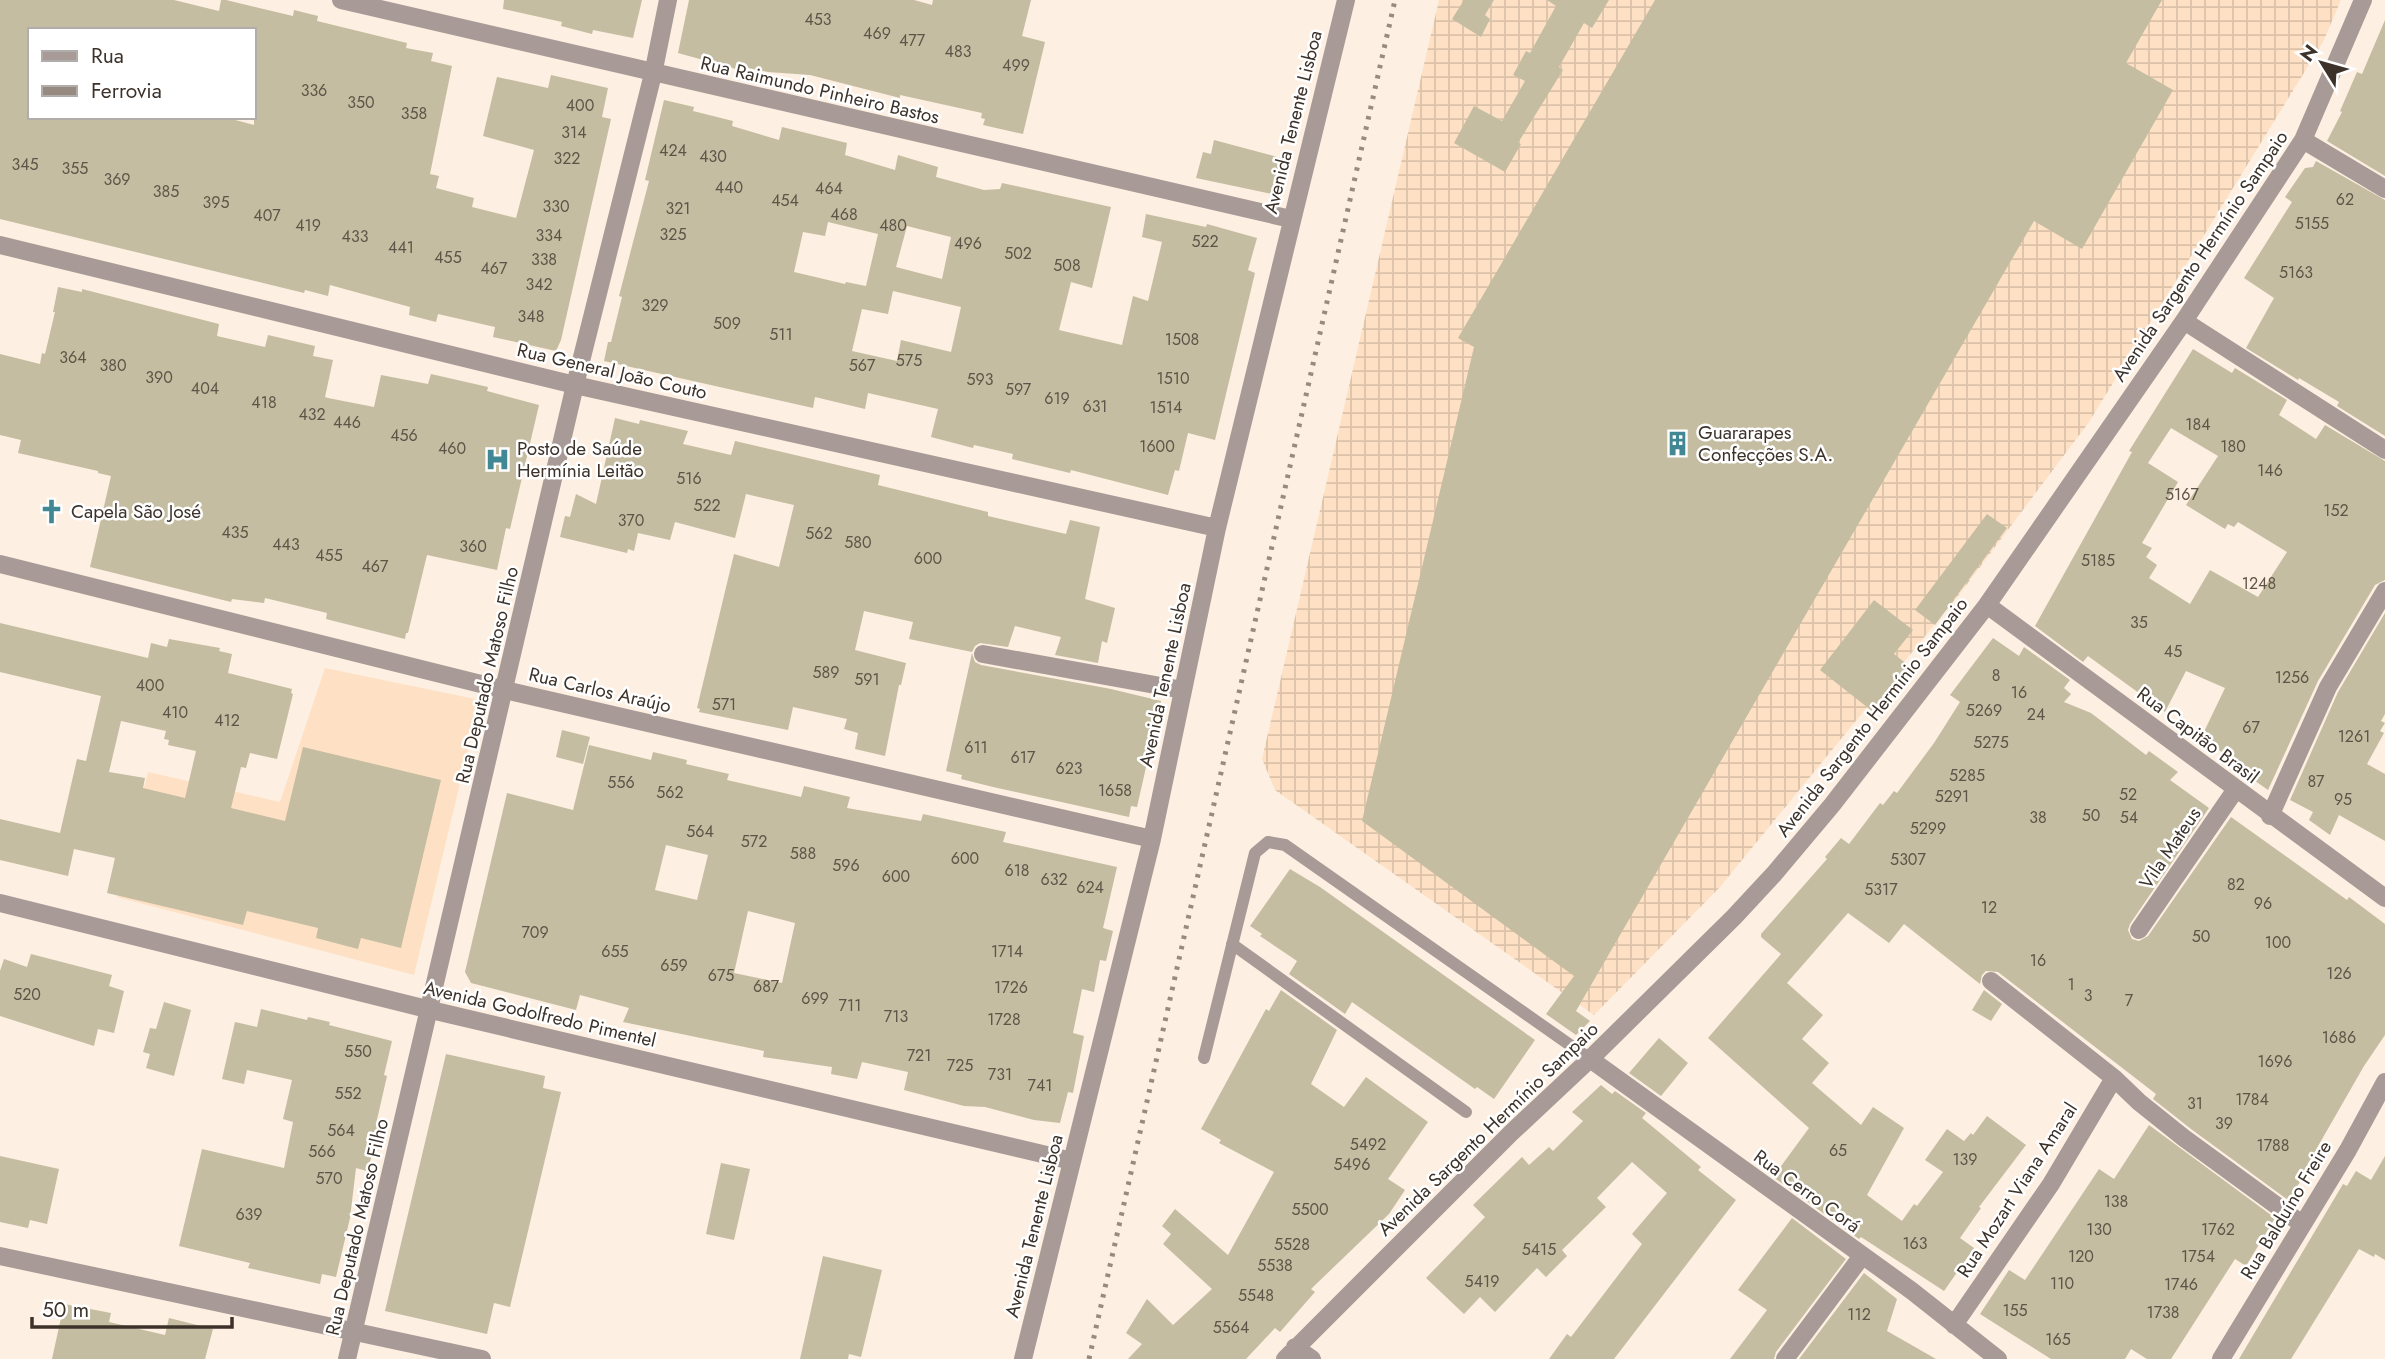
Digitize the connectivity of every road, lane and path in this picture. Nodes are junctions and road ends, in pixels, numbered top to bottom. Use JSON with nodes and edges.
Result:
{"nodes":[{"id":1,"x":341,"y":0,"type":"edge"},
{"id":2,"x":668,"y":0,"type":"edge"},
{"id":3,"x":1346,"y":0,"type":"edge"},
{"id":4,"x":2363,"y":0,"type":"edge"},
{"id":5,"x":653,"y":74,"type":"junction"},
{"id":6,"x":2303,"y":139,"type":"junction"},
{"id":7,"x":2385,"y":189,"type":"edge"},
{"id":8,"x":1291,"y":219,"type":"junction"},
{"id":9,"x":0,"y":245,"type":"edge"},
{"id":10,"x":2185,"y":321,"type":"junction"},
{"id":11,"x":575,"y":386,"type":"junction"},
{"id":12,"x":2385,"y":450,"type":"edge"},
{"id":13,"x":1217,"y":528,"type":"junction"},
{"id":14,"x":0,"y":564,"type":"edge"},
{"id":15,"x":2385,"y":591,"type":"edge"},
{"id":16,"x":1987,"y":605,"type":"junction"},
{"id":17,"x":983,"y":654,"type":"dead end"},
{"id":18,"x":505,"y":690,"type":"junction"},
{"id":19,"x":1183,"y":690,"type":"junction"},
{"id":20,"x":2236,"y":789,"type":"junction"},
{"id":21,"x":2270,"y":816,"type":"junction"},
{"id":22,"x":1152,"y":839,"type":"junction"},
{"id":23,"x":2385,"y":898,"type":"edge"},
{"id":24,"x":0,"y":903,"type":"edge"},
{"id":25,"x":2139,"y":930,"type":"dead end"},
{"id":26,"x":1232,"y":944,"type":"junction"},
{"id":27,"x":1991,"y":981,"type":"dead end"},
{"id":28,"x":431,"y":1010,"type":"junction"},
{"id":29,"x":1204,"y":1058,"type":"dead end"},
{"id":30,"x":1590,"y":1059,"type":"junction"},
{"id":31,"x":2114,"y":1078,"type":"junction"},
{"id":32,"x":2385,"y":1082,"type":"edge"},
{"id":33,"x":1466,"y":1111,"type":"dead end"},
{"id":34,"x":1072,"y":1161,"type":"junction"},
{"id":35,"x":2302,"y":1224,"type":"junction"},
{"id":36,"x":0,"y":1256,"type":"edge"},
{"id":37,"x":1862,"y":1256,"type":"junction"},
{"id":38,"x":1954,"y":1325,"type":"junction"},
{"id":39,"x":354,"y":1330,"type":"junction"},
{"id":40,"x":1290,"y":1353,"type":"edge"},
{"id":41,"x":347,"y":1359,"type":"edge"},
{"id":42,"x":482,"y":1359,"type":"edge"},
{"id":43,"x":1023,"y":1359,"type":"edge"},
{"id":44,"x":1312,"y":1359,"type":"edge"},
{"id":45,"x":1786,"y":1359,"type":"edge"},
{"id":46,"x":1998,"y":1359,"type":"edge"},
{"id":47,"x":2221,"y":1359,"type":"edge"}],
"edges":[{"from":1,"to":5,"type":"street","name":"Rua Raimundo Pinheiro Bastos"},
{"from":2,"to":5,"type":"street","name":"Rua Deputado Matoso Filho"},
{"from":3,"to":8,"type":"street","name":"Avenida Tenente Lisboa"},
{"from":4,"to":6,"type":"street","name":"Avenida Sargento Hermínio Sampaio"},
{"from":5,"to":8,"type":"street","name":"Rua Raimundo Pinheiro Bastos"},
{"from":5,"to":11,"type":"street","name":"Rua Deputado Matoso Filho"},
{"from":6,"to":7,"type":"street"},
{"from":6,"to":10,"type":"street","name":"Avenida Sargento Hermínio Sampaio"},
{"from":8,"to":13,"type":"street","name":"Avenida Tenente Lisboa"},
{"from":9,"to":11,"type":"street","name":"Rua General João Couto"},
{"from":10,"to":12,"type":"street"},
{"from":10,"to":16,"type":"street","name":"Avenida Sargento Hermínio Sampaio"},
{"from":11,"to":13,"type":"street","name":"Rua General João Couto"},
{"from":11,"to":18,"type":"street","name":"Rua Deputado Matoso Filho"},
{"from":13,"to":19,"type":"street","name":"Avenida Tenente Lisboa"},
{"from":14,"to":18,"type":"street","name":"Rua Carlos Araújo"},
{"from":15,"to":21,"type":"street"},
{"from":16,"to":20,"type":"street","name":"Rua Capitão Brasil"},
{"from":16,"to":30,"type":"street","name":"Avenida Sargento Hermínio Sampaio"},
{"from":17,"to":19,"type":"street"},
{"from":18,"to":22,"type":"street","name":"Rua Carlos Araújo"},
{"from":18,"to":28,"type":"street","name":"Rua Deputado Matoso Filho"},
{"from":19,"to":22,"type":"street","name":"Avenida Tenente Lisboa"},
{"from":20,"to":21,"type":"street","name":"Rua Capitão Brasil"},
{"from":20,"to":25,"type":"street","name":"Vila Mateus"},
{"from":21,"to":23,"type":"street","name":"Rua Capitão Brasil"},
{"from":22,"to":34,"type":"street","name":"Avenida Tenente Lisboa"},
{"from":24,"to":28,"type":"street","name":"Avenida Godolfredo Pimentel"},
{"from":26,"to":29,"type":"lane"},
{"from":26,"to":30,"type":"lane"},
{"from":26,"to":33,"type":"lane"},
{"from":27,"to":31,"type":"street"},
{"from":28,"to":34,"type":"street","name":"Avenida Godolfredo Pimentel"},
{"from":28,"to":39,"type":"street","name":"Rua Deputado Matoso Filho"},
{"from":30,"to":37,"type":"street","name":"Rua Cerro Corá"},
{"from":30,"to":40,"type":"street","name":"Avenida Sargento Hermínio Sampaio"},
{"from":31,"to":35,"type":"street"},
{"from":31,"to":38,"type":"street","name":"Rua Mozart Viana Amaral"},
{"from":32,"to":35,"type":"street","name":"Rua Balduíno Freire"},
{"from":34,"to":43,"type":"street","name":"Avenida Tenente Lisboa"},
{"from":35,"to":47,"type":"street","name":"Rua Balduíno Freire"},
{"from":36,"to":39,"type":"street"},
{"from":37,"to":38,"type":"street","name":"Rua Cerro Corá"},
{"from":37,"to":45,"type":"street"},
{"from":38,"to":46,"type":"street","name":"Rua Cerro Corá"},
{"from":39,"to":41,"type":"street","name":"Rua Deputado Matoso Filho"},
{"from":39,"to":42,"type":"street"},
{"from":40,"to":44,"type":"street"}]}
